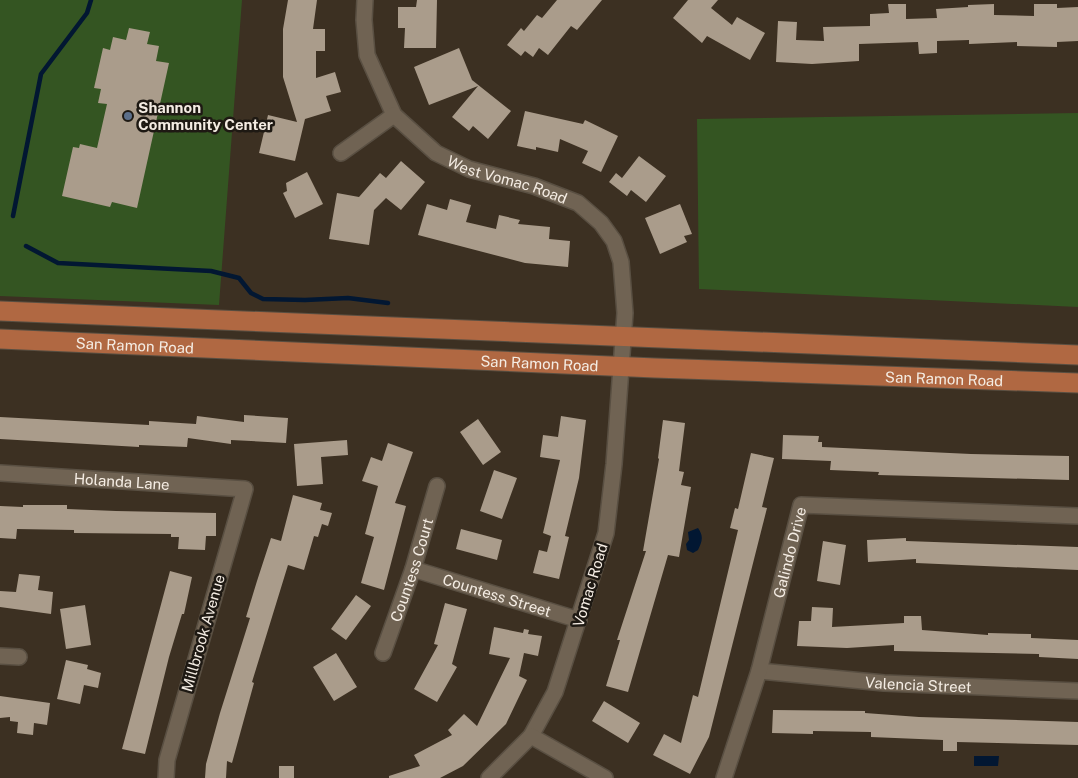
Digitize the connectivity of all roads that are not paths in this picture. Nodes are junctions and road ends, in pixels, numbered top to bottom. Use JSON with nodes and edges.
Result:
{"nodes":[{"id":1,"x":365,"y":0,"type":"edge"},
{"id":2,"x":394,"y":115,"type":"junction"},
{"id":3,"x":341,"y":153,"type":"dead end"},
{"id":4,"x":0,"y":311,"type":"edge"},
{"id":5,"x":623,"y":336,"type":"junction"},
{"id":6,"x":0,"y":339,"type":"edge"},
{"id":7,"x":1078,"y":355,"type":"edge"},
{"id":8,"x":621,"y":366,"type":"junction"},
{"id":9,"x":1078,"y":383,"type":"edge"},
{"id":10,"x":0,"y":473,"type":"edge"},
{"id":11,"x":437,"y":486,"type":"dead end"},
{"id":12,"x":245,"y":489,"type":"joint"},
{"id":13,"x":1078,"y":516,"type":"edge"},
{"id":14,"x":413,"y":569,"type":"junction"},
{"id":15,"x":579,"y":620,"type":"junction"},
{"id":16,"x":383,"y":653,"type":"dead end"},
{"id":17,"x":0,"y":656,"type":"edge"},
{"id":18,"x":19,"y":658,"type":"dead end"},
{"id":19,"x":759,"y":670,"type":"junction"},
{"id":20,"x":1078,"y":691,"type":"edge"},
{"id":21,"x":531,"y":736,"type":"junction"},
{"id":22,"x":166,"y":778,"type":"edge"},
{"id":23,"x":490,"y":778,"type":"edge"},
{"id":24,"x":605,"y":778,"type":"edge"},
{"id":25,"x":724,"y":778,"type":"edge"}],
"edges":[{"from":1,"to":2,"type":"street","name":"West Vomac Road"},
{"from":2,"to":3,"type":"street"},
{"from":2,"to":5,"type":"street","name":"West Vomac Road"},
{"from":4,"to":5,"type":"main road","name":"San Ramon Road"},
{"from":5,"to":7,"type":"main road","name":"San Ramon Road"},
{"from":5,"to":8,"type":"street","name":"West Vomac Road"},
{"from":6,"to":8,"type":"main road","name":"San Ramon Road"},
{"from":8,"to":9,"type":"main road","name":"San Ramon Road"},
{"from":8,"to":15,"type":"street","name":"Vomac Road"},
{"from":10,"to":12,"type":"street","name":"Holanda Lane"},
{"from":11,"to":14,"type":"street","name":"Countess Court"},
{"from":12,"to":22,"type":"street","name":"Millbrook Avenue"},
{"from":13,"to":19,"type":"street","name":"Galindo Drive"},
{"from":14,"to":15,"type":"street","name":"Countess Street"},
{"from":14,"to":16,"type":"street","name":"Countess Court"},
{"from":15,"to":21,"type":"street","name":"Vomac Road"},
{"from":17,"to":18,"type":"street"},
{"from":19,"to":20,"type":"street","name":"Valencia Street"},
{"from":19,"to":25,"type":"street","name":"Galindo Drive"},
{"from":21,"to":23,"type":"street","name":"Vomac Road"},
{"from":21,"to":24,"type":"street"}]}
